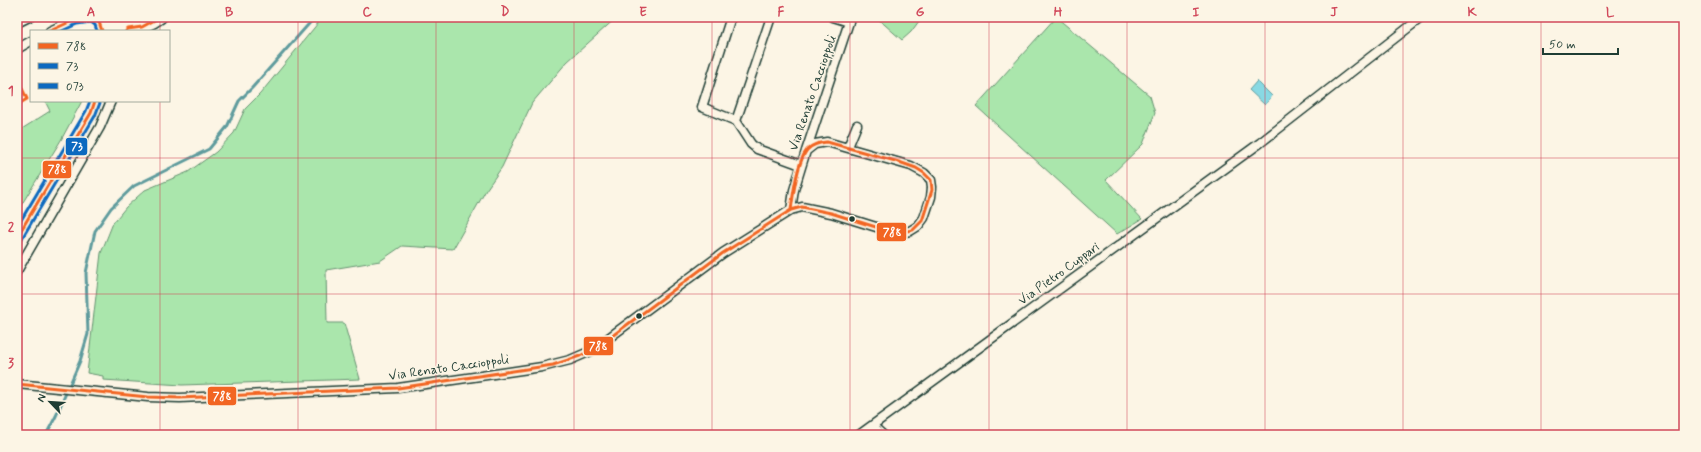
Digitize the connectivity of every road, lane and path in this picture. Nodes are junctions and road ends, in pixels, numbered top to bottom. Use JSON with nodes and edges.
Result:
{"nodes":[{"id":1,"x":29,"y":17,"type":"edge"},
{"id":2,"x":160,"y":17,"type":"edge"},
{"id":3,"x":731,"y":17,"type":"edge"},
{"id":4,"x":771,"y":17,"type":"edge"},
{"id":5,"x":833,"y":17,"type":"edge"},
{"id":6,"x":1422,"y":17,"type":"edge"},
{"id":7,"x":96,"y":22,"type":"edge"},
{"id":8,"x":17,"y":23,"type":"edge"},
{"id":9,"x":52,"y":30,"type":"edge"},
{"id":10,"x":127,"y":30,"type":"edge"},
{"id":11,"x":30,"y":42,"type":"edge"},
{"id":12,"x":17,"y":49,"type":"edge"},
{"id":13,"x":95,"y":102,"type":"edge"},
{"id":14,"x":111,"y":102,"type":"edge"},
{"id":15,"x":736,"y":121,"type":"junction"},
{"id":16,"x":857,"y":125,"type":"dead end"},
{"id":17,"x":848,"y":147,"type":"junction"},
{"id":18,"x":806,"y":151,"type":"junction"},
{"id":19,"x":801,"y":165,"type":"junction"},
{"id":20,"x":791,"y":210,"type":"junction"},
{"id":21,"x":17,"y":237,"type":"edge"},
{"id":22,"x":17,"y":271,"type":"edge"},
{"id":23,"x":17,"y":384,"type":"edge"},
{"id":24,"x":873,"y":426,"type":"junction"},
{"id":25,"x":859,"y":435,"type":"edge"},
{"id":26,"x":883,"y":435,"type":"edge"}],
"edges":[{"from":1,"to":8,"type":"street"},
{"from":2,"to":10,"type":"street"},
{"from":3,"to":15,"type":"street"},
{"from":4,"to":15,"type":"street"},
{"from":5,"to":18,"type":"street","name":"Via Renato Caccioppoli"},
{"from":6,"to":24,"type":"street","name":"Via Pietro Cuppari"},
{"from":7,"to":9,"type":"street"},
{"from":7,"to":10,"type":"street"},
{"from":11,"to":12,"type":"street"},
{"from":13,"to":21,"type":"street"},
{"from":14,"to":22,"type":"street"},
{"from":15,"to":19,"type":"street","name":"Via Renato Caccioppoli"},
{"from":16,"to":17,"type":"street"},
{"from":17,"to":18,"type":"street"},
{"from":17,"to":20,"type":"street"},
{"from":18,"to":19,"type":"street","name":"Via Renato Caccioppoli"},
{"from":19,"to":20,"type":"street","name":"Via Renato Caccioppoli"},
{"from":20,"to":23,"type":"street","name":"Via Renato Caccioppoli"},
{"from":24,"to":25,"type":"street","name":"Via Pietro Cuppari"},
{"from":24,"to":26,"type":"street"}]}
